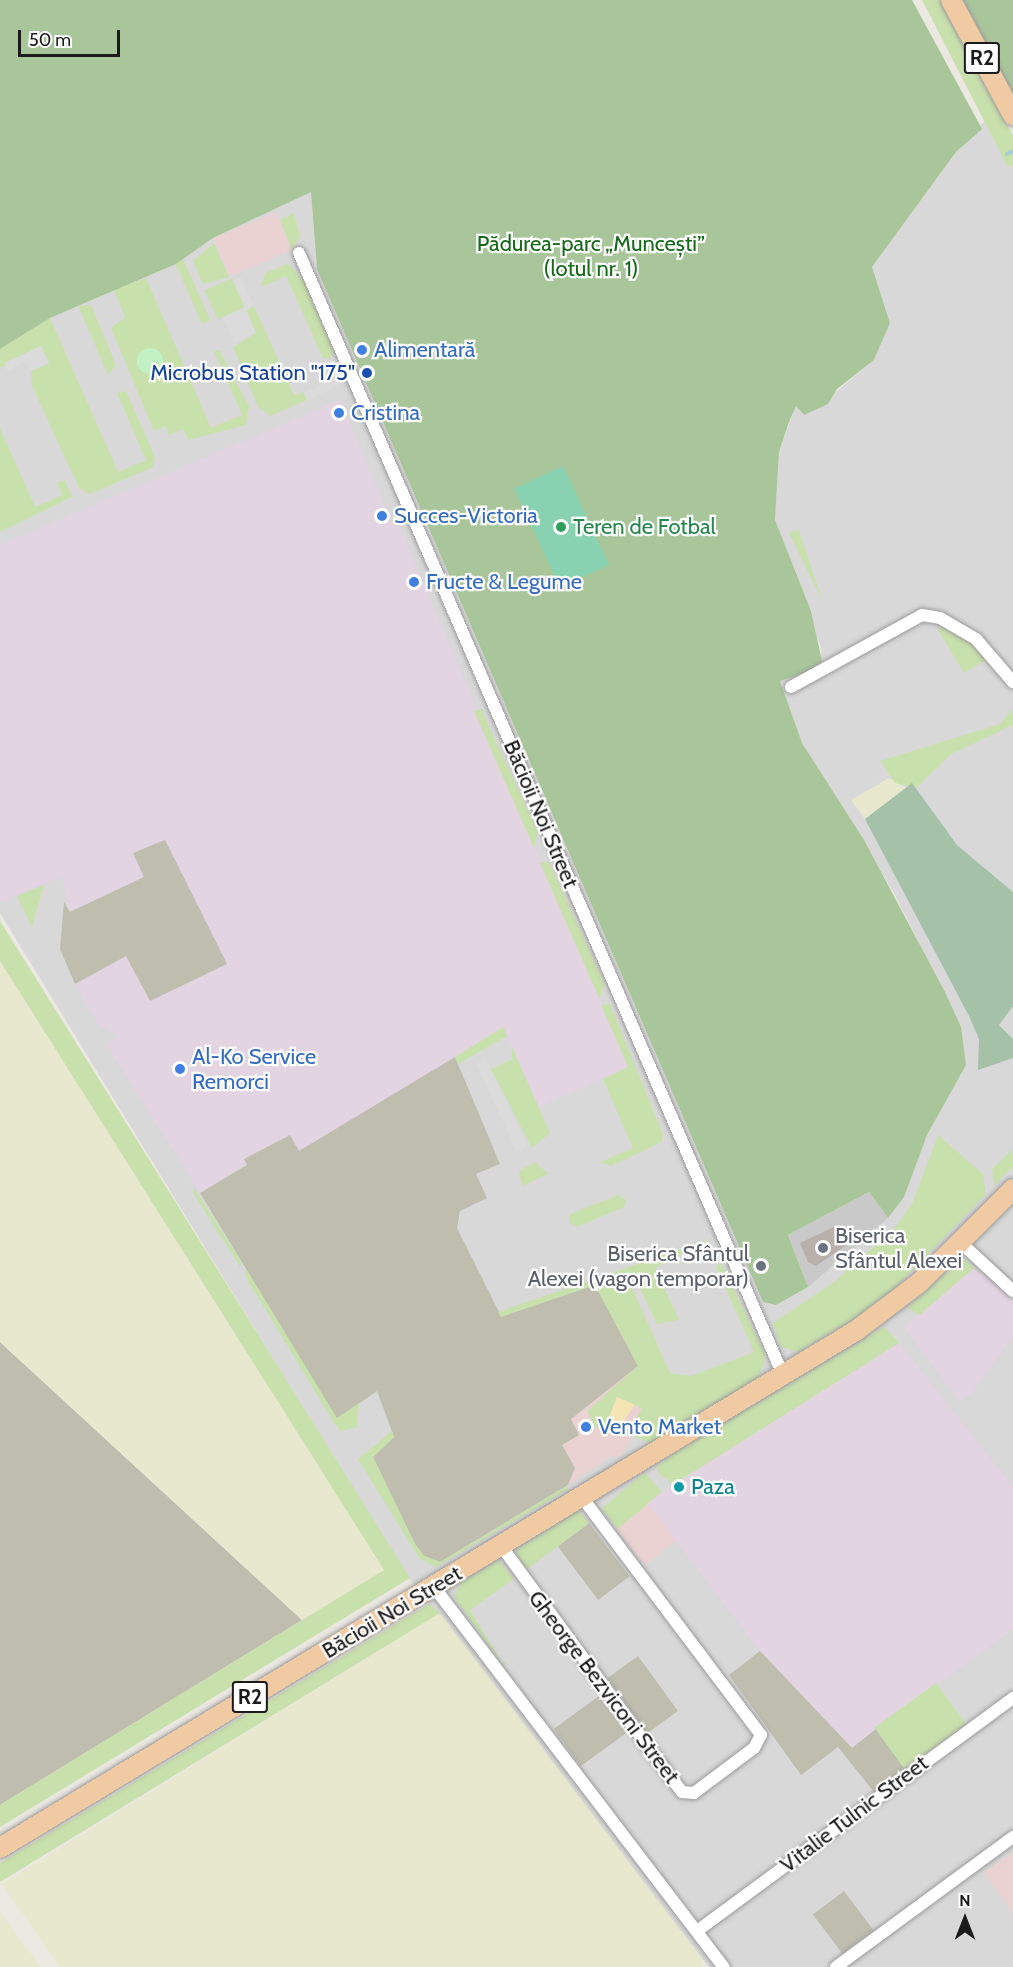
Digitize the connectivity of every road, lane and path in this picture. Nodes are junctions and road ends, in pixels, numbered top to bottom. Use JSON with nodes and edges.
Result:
{"nodes":[{"id":1,"x":951,"y":0,"type":"edge"},
{"id":2,"x":1013,"y":115,"type":"edge"},
{"id":3,"x":299,"y":253,"type":"dead end"},
{"id":4,"x":1013,"y":682,"type":"edge"},
{"id":5,"x":791,"y":687,"type":"dead end"},
{"id":6,"x":1013,"y":1189,"type":"edge"},
{"id":7,"x":960,"y":1242,"type":"junction"},
{"id":8,"x":1013,"y":1291,"type":"edge"},
{"id":9,"x":783,"y":1375,"type":"junction"},
{"id":10,"x":581,"y":1496,"type":"junction"},
{"id":11,"x":502,"y":1547,"type":"junction"},
{"id":12,"x":434,"y":1587,"type":"junction"},
{"id":13,"x":1013,"y":1698,"type":"edge"},
{"id":14,"x":1013,"y":1837,"type":"edge"},
{"id":15,"x":0,"y":1848,"type":"edge"},
{"id":16,"x":697,"y":1931,"type":"junction"},
{"id":17,"x":713,"y":1961,"type":"edge"},
{"id":18,"x":724,"y":1967,"type":"edge"},
{"id":19,"x":836,"y":1967,"type":"edge"}],
"edges":[{"from":1,"to":2,"type":"main road","number":"R2"},
{"from":3,"to":9,"type":"street","name":"Băcioii Noi Street"},
{"from":4,"to":5,"type":"street"},
{"from":6,"to":7,"type":"main road","name":"Băcioii Noi Street","number":"R2"},
{"from":7,"to":8,"type":"street"},
{"from":7,"to":9,"type":"main road","name":"Băcioii Noi Street","number":"R2"},
{"from":9,"to":10,"type":"main road","name":"Băcioii Noi Street","number":"R2"},
{"from":10,"to":11,"type":"main road","name":"Băcioii Noi Street","number":"R2"},
{"from":10,"to":11,"type":"street","name":"Gheorge Bezviconi Street"},
{"from":11,"to":12,"type":"main road","name":"Băcioii Noi Street","number":"R2"},
{"from":12,"to":15,"type":"main road","name":"Băcioii Noi Street","number":"R2"},
{"from":12,"to":16,"type":"street"},
{"from":13,"to":16,"type":"street","name":"Vitalie Tulnic Street"},
{"from":14,"to":19,"type":"street"},
{"from":16,"to":17,"type":"street"},
{"from":17,"to":18,"type":"street"}]}
